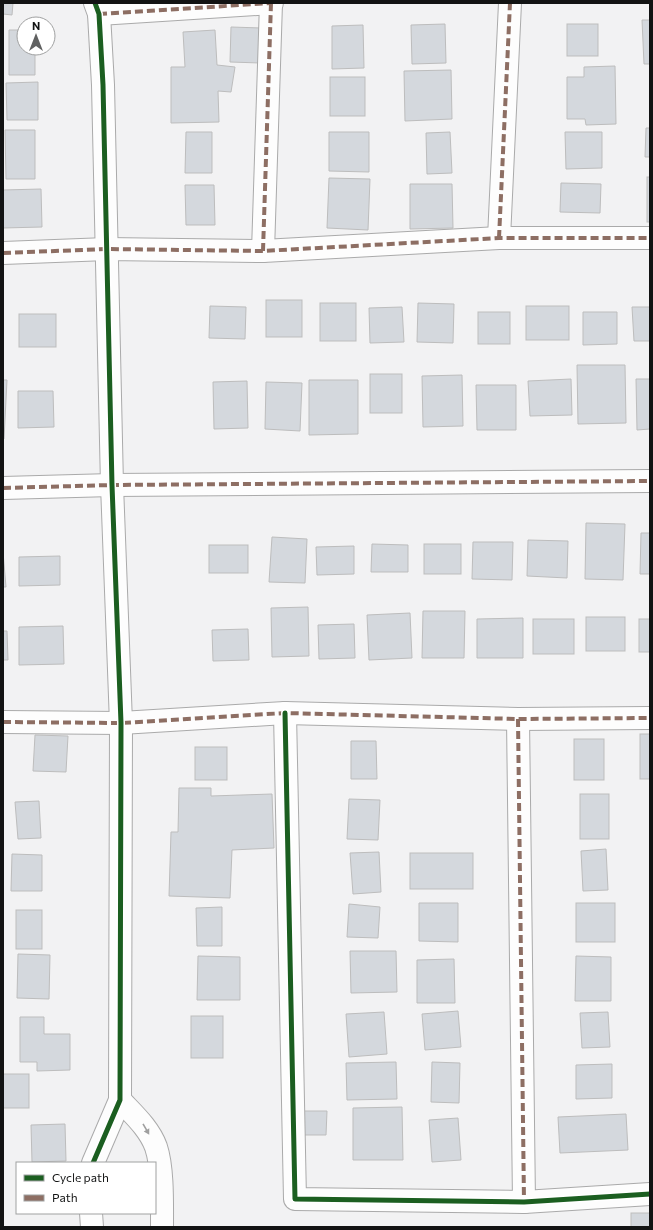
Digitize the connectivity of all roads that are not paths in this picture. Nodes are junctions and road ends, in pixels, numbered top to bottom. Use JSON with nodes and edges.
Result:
{"nodes":[{"id":1,"x":272,"y":3,"type":"edge"},
{"id":2,"x":510,"y":3,"type":"edge"},
{"id":3,"x":97,"y":8,"type":"edge"},
{"id":4,"x":499,"y":238,"type":"junction"},
{"id":5,"x":650,"y":238,"type":"edge"},
{"id":6,"x":107,"y":249,"type":"junction"},
{"id":7,"x":264,"y":251,"type":"junction"},
{"id":8,"x":3,"y":253,"type":"edge"},
{"id":9,"x":650,"y":481,"type":"edge"},
{"id":10,"x":112,"y":485,"type":"junction"},
{"id":11,"x":3,"y":488,"type":"edge"},
{"id":12,"x":285,"y":713,"type":"junction"},
{"id":13,"x":650,"y":718,"type":"edge"},
{"id":14,"x":518,"y":719,"type":"junction"},
{"id":15,"x":3,"y":722,"type":"edge"},
{"id":16,"x":121,"y":723,"type":"junction"},
{"id":17,"x":120,"y":1100,"type":"junction"},
{"id":18,"x":93,"y":1162,"type":"edge"},
{"id":19,"x":650,"y":1194,"type":"edge"},
{"id":20,"x":524,"y":1202,"type":"junction"},
{"id":21,"x":91,"y":1214,"type":"edge"},
{"id":22,"x":92,"y":1227,"type":"edge"},
{"id":23,"x":162,"y":1227,"type":"edge"}],
"edges":[{"from":1,"to":3,"type":"street"},
{"from":1,"to":7,"type":"street"},
{"from":2,"to":4,"type":"street"},
{"from":3,"to":6,"type":"street"},
{"from":4,"to":5,"type":"street"},
{"from":4,"to":7,"type":"street"},
{"from":6,"to":7,"type":"street"},
{"from":6,"to":8,"type":"street"},
{"from":6,"to":10,"type":"street"},
{"from":9,"to":10,"type":"street"},
{"from":10,"to":11,"type":"street"},
{"from":10,"to":16,"type":"street"},
{"from":12,"to":14,"type":"street"},
{"from":12,"to":16,"type":"street"},
{"from":12,"to":20,"type":"street"},
{"from":13,"to":14,"type":"street"},
{"from":14,"to":20,"type":"street"},
{"from":15,"to":16,"type":"street"},
{"from":16,"to":17,"type":"street"},
{"from":17,"to":18,"type":"street"},
{"from":17,"to":23,"type":"street","one_way":true},
{"from":19,"to":20,"type":"street"},
{"from":21,"to":22,"type":"street"}]}
